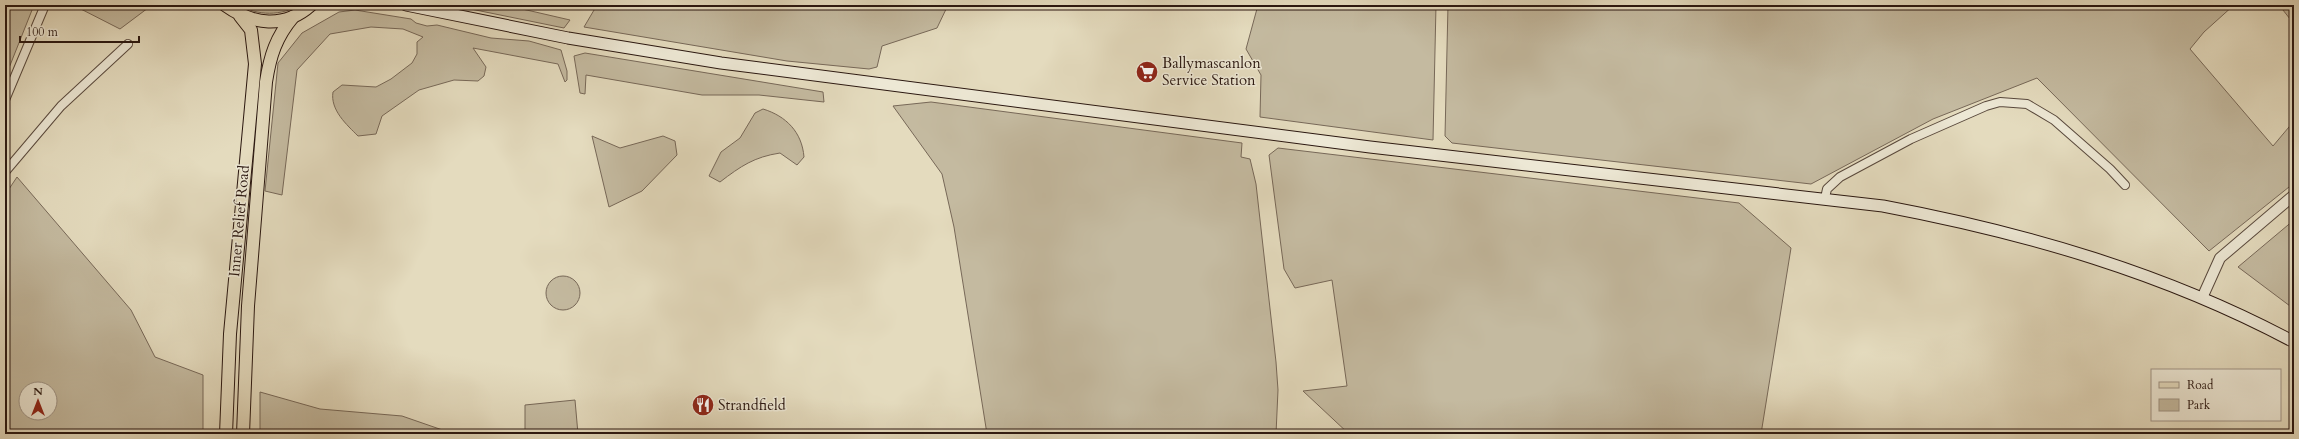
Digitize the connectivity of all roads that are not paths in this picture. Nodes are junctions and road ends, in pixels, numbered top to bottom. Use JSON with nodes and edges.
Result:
{"nodes":[{"id":1,"x":45,"y":5,"type":"edge"},
{"id":2,"x":225,"y":5,"type":"edge"},
{"id":3,"x":311,"y":5,"type":"edge"},
{"id":4,"x":406,"y":5,"type":"edge"},
{"id":5,"x":240,"y":16,"type":"junction"},
{"id":6,"x":293,"y":17,"type":"junction"},
{"id":7,"x":127,"y":46,"type":"dead end"},
{"id":8,"x":5,"y":100,"type":"edge"},
{"id":9,"x":5,"y":172,"type":"edge"},
{"id":10,"x":2125,"y":185,"type":"dead end"},
{"id":11,"x":2294,"y":195,"type":"edge"},
{"id":12,"x":1825,"y":198,"type":"junction"},
{"id":13,"x":2202,"y":298,"type":"junction"},
{"id":14,"x":2294,"y":342,"type":"edge"},
{"id":15,"x":226,"y":434,"type":"edge"},
{"id":16,"x":243,"y":434,"type":"edge"}],
"edges":[{"from":1,"to":8,"type":"street"},
{"from":2,"to":5,"type":"main road"},
{"from":3,"to":6,"type":"main road"},
{"from":4,"to":12,"type":"main road"},
{"from":5,"to":6,"type":"main road"},
{"from":5,"to":15,"type":"main road","name":"Inner Relief Road"},
{"from":6,"to":16,"type":"main road","name":"Inner Relief Road"},
{"from":7,"to":9,"type":"street"},
{"from":10,"to":12,"type":"street"},
{"from":11,"to":13,"type":"street"},
{"from":12,"to":13,"type":"main road"},
{"from":13,"to":14,"type":"main road"}]}
